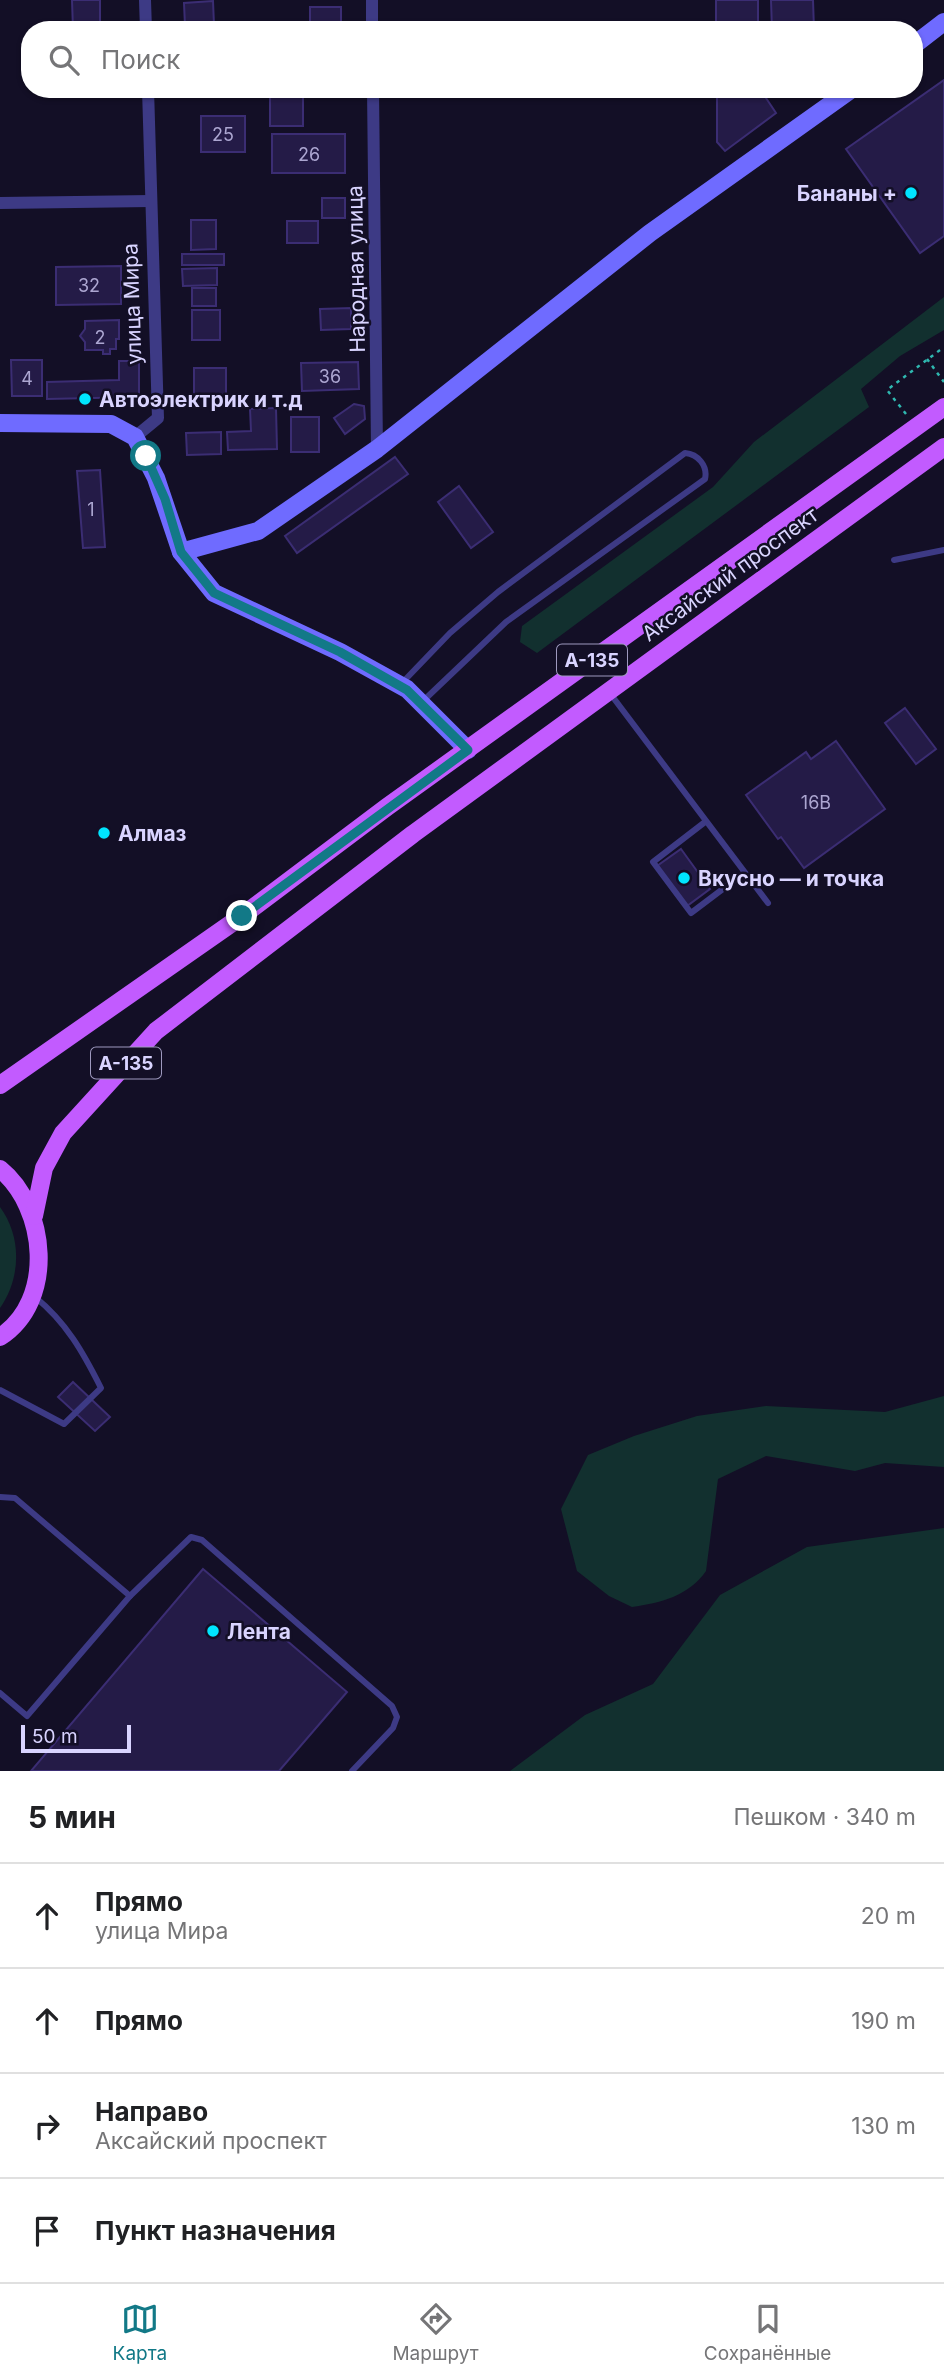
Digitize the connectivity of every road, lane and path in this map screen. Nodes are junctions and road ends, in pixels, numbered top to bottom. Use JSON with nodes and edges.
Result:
{"nodes":[{"id":1,"x":145,"y":0,"type":"edge"},
{"id":2,"x":372,"y":0,"type":"edge"},
{"id":3,"x":146,"y":21,"type":"edge"},
{"id":4,"x":372,"y":21,"type":"edge"},
{"id":5,"x":944,"y":22,"type":"edge"},
{"id":6,"x":923,"y":38,"type":"edge"},
{"id":7,"x":148,"y":98,"type":"edge"},
{"id":8,"x":373,"y":98,"type":"edge"},
{"id":9,"x":839,"y":98,"type":"edge"},
{"id":10,"x":151,"y":201,"type":"junction"},
{"id":11,"x":0,"y":203,"type":"edge"},
{"id":12,"x":944,"y":347,"type":"edge"},
{"id":13,"x":927,"y":359,"type":"junction"},
{"id":14,"x":944,"y":382,"type":"edge"},
{"id":15,"x":944,"y":407,"type":"edge"},
{"id":16,"x":0,"y":423,"type":"edge"},
{"id":17,"x":916,"y":427,"type":"junction"},
{"id":18,"x":135,"y":437,"type":"junction"},
{"id":19,"x":944,"y":447,"type":"edge"},
{"id":20,"x":377,"y":449,"type":"junction"},
{"id":21,"x":944,"y":550,"type":"edge"},
{"id":22,"x":181,"y":552,"type":"junction"},
{"id":23,"x":894,"y":560,"type":"dead end"},
{"id":24,"x":400,"y":686,"type":"junction"},
{"id":25,"x":608,"y":690,"type":"junction"},
{"id":26,"x":421,"y":704,"type":"junction"},
{"id":27,"x":468,"y":750,"type":"junction"},
{"id":28,"x":705,"y":822,"type":"junction"},
{"id":29,"x":744,"y":873,"type":"junction"},
{"id":30,"x":768,"y":903,"type":"dead end"},
{"id":31,"x":0,"y":1085,"type":"edge"},
{"id":32,"x":0,"y":1169,"type":"edge"},
{"id":33,"x":34,"y":1216,"type":"junction"},
{"id":34,"x":31,"y":1294,"type":"junction"},
{"id":35,"x":0,"y":1337,"type":"edge"},
{"id":36,"x":0,"y":1390,"type":"edge"},
{"id":37,"x":0,"y":1497,"type":"edge"},
{"id":38,"x":130,"y":1596,"type":"junction"},
{"id":39,"x":0,"y":1693,"type":"edge"},
{"id":40,"x":352,"y":1771,"type":"edge"}],
"edges":[{"from":1,"to":3,"type":"street"},
{"from":2,"to":4,"type":"street"},
{"from":5,"to":6,"type":"street"},
{"from":7,"to":10,"type":"street","name":"улица Мира"},
{"from":8,"to":20,"type":"street","name":"Народная улица"},
{"from":9,"to":20,"type":"street"},
{"from":10,"to":11,"type":"street"},
{"from":10,"to":18,"type":"street","name":"улица Мира"},
{"from":12,"to":13,"type":"path"},
{"from":13,"to":14,"type":"path"},
{"from":13,"to":17,"type":"path"},
{"from":15,"to":17,"type":"main road","name":"Аксайский проспект","number":"А-135"},
{"from":16,"to":18,"type":"street"},
{"from":17,"to":27,"type":"main road","name":"Аксайский проспект","number":"А-135"},
{"from":18,"to":22,"type":"street"},
{"from":19,"to":25,"type":"main road","name":"Аксайский проспект","number":"А-135"},
{"from":20,"to":22,"type":"street"},
{"from":21,"to":23,"type":"lane"},
{"from":22,"to":24,"type":"street"},
{"from":24,"to":26,"type":"street"},
{"from":24,"to":26,"type":"lane"},
{"from":25,"to":28,"type":"lane"},
{"from":25,"to":33,"type":"main road","name":"Аксайский проспект","number":"А-135"},
{"from":26,"to":27,"type":"street"},
{"from":27,"to":31,"type":"main road","name":"Аксайский проспект","number":"А-135"},
{"from":28,"to":29,"type":"lane"},
{"from":28,"to":29,"type":"lane"},
{"from":29,"to":30,"type":"lane"},
{"from":32,"to":33,"type":"main road"},
{"from":33,"to":34,"type":"main road"},
{"from":34,"to":35,"type":"main road"},
{"from":34,"to":36,"type":"lane"},
{"from":37,"to":38,"type":"lane"},
{"from":38,"to":39,"type":"lane"},
{"from":38,"to":40,"type":"lane"}]}
